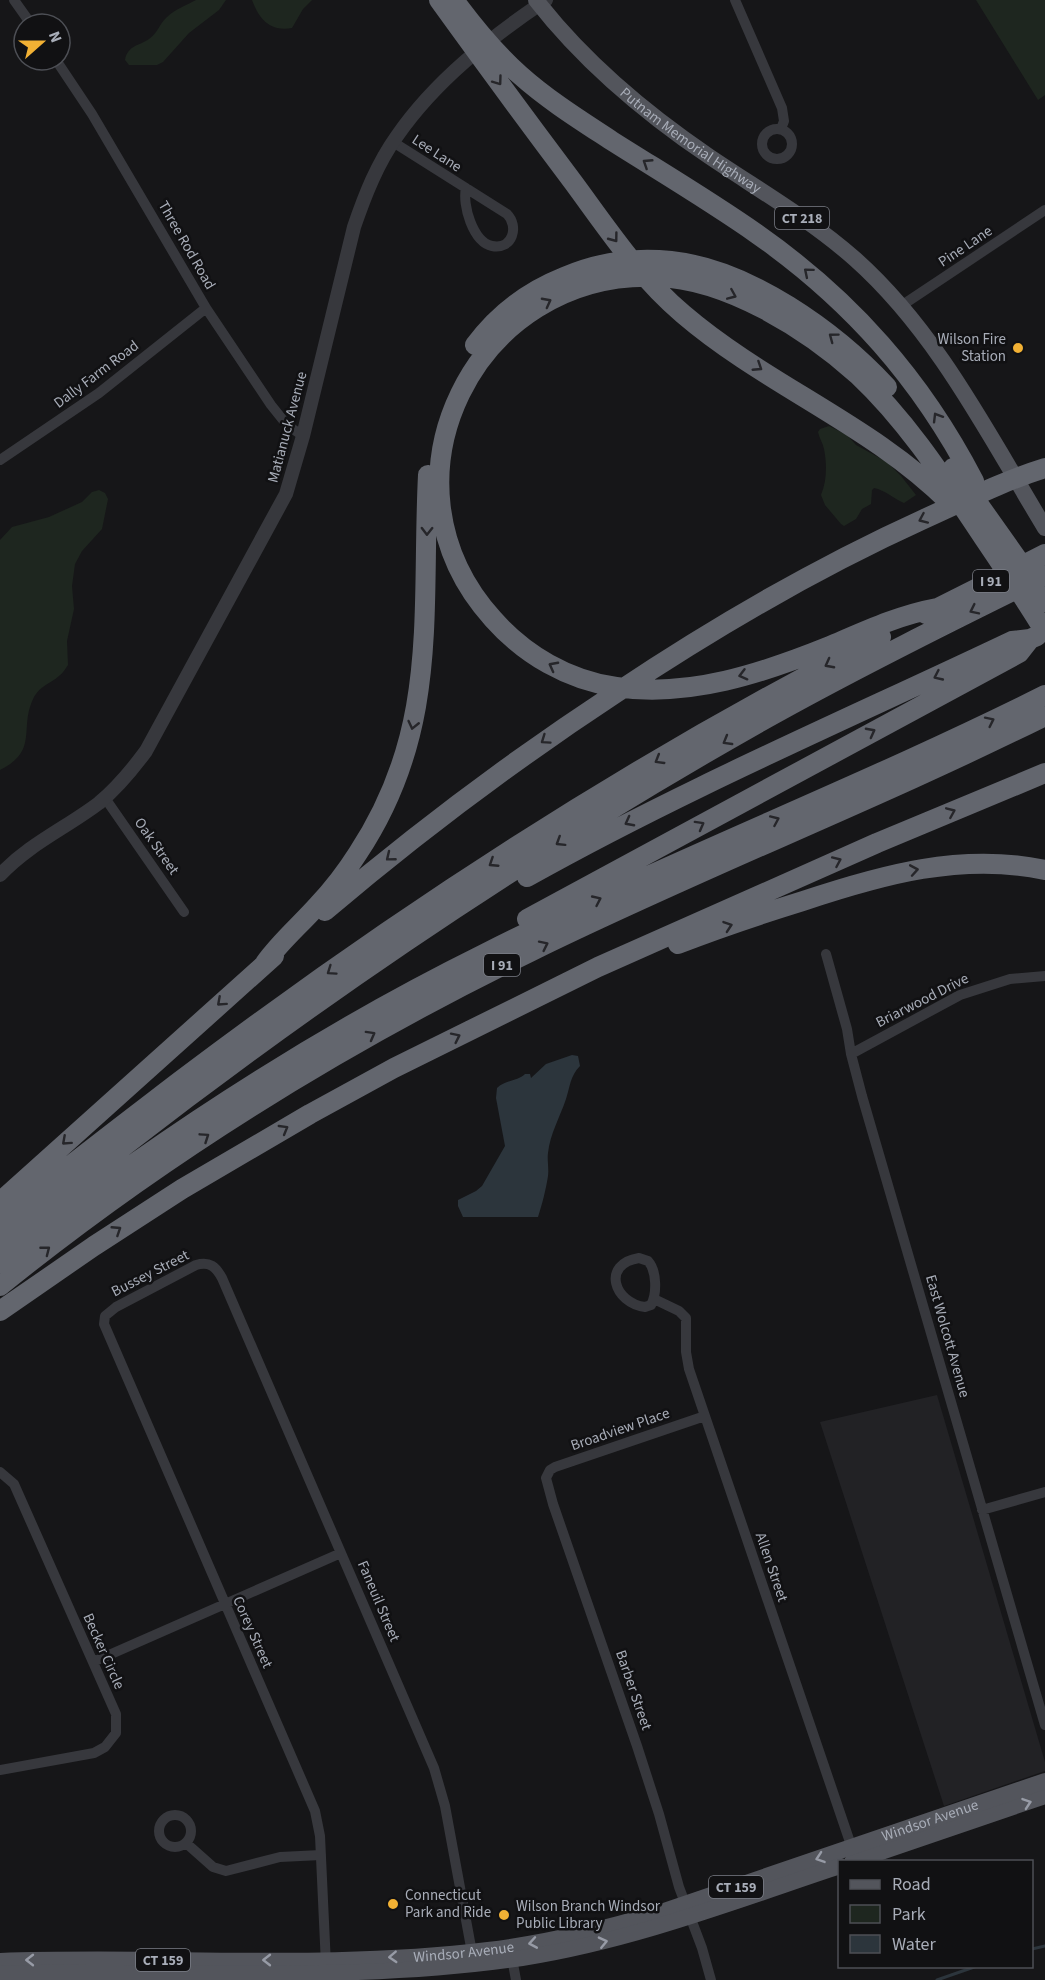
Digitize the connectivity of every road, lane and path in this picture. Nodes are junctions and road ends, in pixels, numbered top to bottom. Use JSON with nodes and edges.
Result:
{"nodes":[{"id":1,"x":438,"y":0,"type":"edge"},
{"id":2,"x":454,"y":0,"type":"edge"},
{"id":3,"x":735,"y":0,"type":"edge"},
{"id":4,"x":540,"y":1,"type":"edge"},
{"id":5,"x":64,"y":72,"type":"edge"},
{"id":6,"x":781,"y":129,"type":"dead end"},
{"id":7,"x":393,"y":142,"type":"junction"},
{"id":8,"x":466,"y":188,"type":"junction"},
{"id":9,"x":1045,"y":210,"type":"edge"},
{"id":10,"x":611,"y":272,"type":"junction"},
{"id":11,"x":901,"y":306,"type":"junction"},
{"id":12,"x":206,"y":308,"type":"junction"},
{"id":13,"x":303,"y":436,"type":"junction"},
{"id":14,"x":0,"y":460,"type":"edge"},
{"id":15,"x":1045,"y":468,"type":"edge"},
{"id":16,"x":950,"y":477,"type":"junction"},
{"id":17,"x":1015,"y":478,"type":"junction"},
{"id":18,"x":1044,"y":526,"type":"edge"},
{"id":19,"x":1045,"y":554,"type":"edge"},
{"id":20,"x":1045,"y":575,"type":"edge"},
{"id":21,"x":1045,"y":602,"type":"edge"},
{"id":22,"x":936,"y":608,"type":"junction"},
{"id":23,"x":1040,"y":634,"type":"edge"},
{"id":24,"x":1045,"y":695,"type":"edge"},
{"id":25,"x":1045,"y":716,"type":"edge"},
{"id":26,"x":1045,"y":773,"type":"edge"},
{"id":27,"x":105,"y":798,"type":"junction"},
{"id":28,"x":1045,"y":870,"type":"edge"},
{"id":29,"x":0,"y":875,"type":"edge"},
{"id":30,"x":184,"y":912,"type":"dead end"},
{"id":31,"x":826,"y":954,"type":"dead end"},
{"id":32,"x":265,"y":963,"type":"junction"},
{"id":33,"x":1045,"y":976,"type":"edge"},
{"id":34,"x":517,"y":1008,"type":"junction"},
{"id":35,"x":376,"y":1011,"type":"junction"},
{"id":36,"x":278,"y":1031,"type":"junction"},
{"id":37,"x":851,"y":1054,"type":"junction"},
{"id":38,"x":0,"y":1202,"type":"edge"},
{"id":39,"x":0,"y":1221,"type":"edge"},
{"id":40,"x":0,"y":1245,"type":"edge"},
{"id":41,"x":0,"y":1263,"type":"edge"},
{"id":42,"x":212,"y":1265,"type":"joint"},
{"id":43,"x":0,"y":1287,"type":"edge"},
{"id":44,"x":654,"y":1299,"type":"junction"},
{"id":45,"x":0,"y":1311,"type":"edge"},
{"id":46,"x":105,"y":1316,"type":"joint"},
{"id":47,"x":705,"y":1416,"type":"junction"},
{"id":48,"x":0,"y":1472,"type":"edge"},
{"id":49,"x":548,"y":1473,"type":"joint"},
{"id":50,"x":1045,"y":1492,"type":"edge"},
{"id":51,"x":982,"y":1510,"type":"junction"},
{"id":52,"x":342,"y":1553,"type":"junction"},
{"id":53,"x":224,"y":1604,"type":"junction"},
{"id":54,"x":93,"y":1662,"type":"junction"},
{"id":55,"x":1045,"y":1725,"type":"edge"},
{"id":56,"x":0,"y":1770,"type":"edge"},
{"id":57,"x":1045,"y":1781,"type":"edge"},
{"id":58,"x":1045,"y":1796,"type":"edge"},
{"id":59,"x":997,"y":1805,"type":"junction"},
{"id":60,"x":186,"y":1843,"type":"dead end"},
{"id":61,"x":321,"y":1855,"type":"junction"},
{"id":62,"x":853,"y":1856,"type":"edge"},
{"id":63,"x":838,"y":1861,"type":"edge"},
{"id":64,"x":838,"y":1867,"type":"edge"},
{"id":65,"x":688,"y":1911,"type":"junction"},
{"id":66,"x":511,"y":1953,"type":"junction"},
{"id":67,"x":473,"y":1958,"type":"junction"},
{"id":68,"x":0,"y":1961,"type":"edge"},
{"id":69,"x":326,"y":1966,"type":"junction"},
{"id":70,"x":65,"y":1967,"type":"junction"},
{"id":71,"x":0,"y":1974,"type":"edge"},
{"id":72,"x":123,"y":1977,"type":"edge"},
{"id":73,"x":516,"y":1980,"type":"edge"},
{"id":74,"x":711,"y":1980,"type":"edge"}],
"edges":[{"from":1,"to":16,"type":"highway","one_way":true},
{"from":16,"to":2,"type":"highway","one_way":true},
{"from":3,"to":6,"type":"street"},
{"from":4,"to":7,"type":"street","name":"Matianuck Avenue"},
{"from":4,"to":11,"type":"main road","name":"Putnam Memorial Highway","number":"CT 218"},
{"from":5,"to":12,"type":"street","name":"Three Rod Road"},
{"from":7,"to":8,"type":"street","name":"Lee Lane"},
{"from":7,"to":13,"type":"street","name":"Matianuck Avenue"},
{"from":8,"to":8,"type":"street","name":"Lee Lane"},
{"from":9,"to":11,"type":"street","name":"Pine Lane"},
{"from":10,"to":16,"type":"highway","one_way":true},
{"from":16,"to":10,"type":"highway","one_way":true},
{"from":22,"to":10,"type":"highway","one_way":true},
{"from":10,"to":32,"type":"highway","one_way":true},
{"from":11,"to":17,"type":"main road","name":"Putnam Memorial Highway","number":"CT 218"},
{"from":12,"to":13,"type":"street","name":"Three Rod Road"},
{"from":12,"to":14,"type":"street","name":"Dally Farm Road"},
{"from":13,"to":27,"type":"street","name":"Matianuck Avenue"},
{"from":15,"to":17,"type":"highway"},
{"from":16,"to":21,"type":"highway"},
{"from":16,"to":23,"type":"highway"},
{"from":17,"to":18,"type":"main road","name":"Putnam Memorial Highway","number":"CT 218"},
{"from":17,"to":32,"type":"highway","one_way":true},
{"from":19,"to":22,"type":"highway","number":"I 91"},
{"from":20,"to":36,"type":"highway","one_way":true},
{"from":22,"to":39,"type":"highway","number":"I 91","one_way":true},
{"from":35,"to":23,"type":"highway","one_way":true},
{"from":23,"to":36,"type":"highway","one_way":true},
{"from":35,"to":24,"type":"highway","one_way":true},
{"from":43,"to":25,"type":"highway","number":"I 91","one_way":true},
{"from":34,"to":26,"type":"highway","one_way":true},
{"from":27,"to":29,"type":"street","name":"Matianuck Avenue"},
{"from":27,"to":30,"type":"street","name":"Oak Street"},
{"from":34,"to":28,"type":"highway","one_way":true},
{"from":31,"to":37,"type":"street","name":"East Wolcott Avenue"},
{"from":32,"to":38,"type":"highway","one_way":true},
{"from":33,"to":37,"type":"street","name":"Briarwood Drive"},
{"from":45,"to":34,"type":"highway","one_way":true},
{"from":35,"to":41,"type":"highway"},
{"from":36,"to":40,"type":"highway"},
{"from":37,"to":51,"type":"street","name":"East Wolcott Avenue"},
{"from":42,"to":46,"type":"street","name":"Bussey Street"},
{"from":42,"to":52,"type":"street","name":"Faneuil Street"},
{"from":44,"to":44,"type":"street"},
{"from":44,"to":47,"type":"street","name":"Allen Street"},
{"from":46,"to":53,"type":"street","name":"Corey Street"},
{"from":47,"to":49,"type":"street","name":"Broadview Place"},
{"from":47,"to":62,"type":"street","name":"Allen Street"},
{"from":48,"to":54,"type":"street","name":"Becker Circle"},
{"from":49,"to":65,"type":"street","name":"Barber Street"},
{"from":50,"to":51,"type":"street"},
{"from":51,"to":55,"type":"street","name":"East Wolcott Avenue"},
{"from":52,"to":53,"type":"street"},
{"from":52,"to":67,"type":"street","name":"Faneuil Street"},
{"from":53,"to":54,"type":"street"},
{"from":53,"to":61,"type":"street","name":"Corey Street"},
{"from":54,"to":56,"type":"street","name":"Becker Circle"},
{"from":57,"to":59,"type":"main road","name":"Windsor Avenue","number":"CT 159"},
{"from":59,"to":58,"type":"main road","name":"Windsor Avenue","number":"CT 159","one_way":true},
{"from":59,"to":62,"type":"main road","name":"Windsor Avenue","number":"CT 159"},
{"from":60,"to":61,"type":"street"},
{"from":61,"to":69,"type":"street","name":"Corey Street"},
{"from":63,"to":65,"type":"main road","name":"Windsor Avenue","number":"CT 159","one_way":true},
{"from":64,"to":65,"type":"main road","name":"Windsor Avenue","number":"CT 159"},
{"from":65,"to":66,"type":"main road","name":"Windsor Avenue","number":"CT 159"},
{"from":65,"to":74,"type":"street","name":"Barber Street"},
{"from":66,"to":67,"type":"main road","name":"Windsor Avenue","number":"CT 159"},
{"from":66,"to":73,"type":"street"},
{"from":67,"to":69,"type":"main road","name":"Windsor Avenue","number":"CT 159"},
{"from":70,"to":68,"type":"main road","name":"Windsor Avenue","number":"CT 159","one_way":true},
{"from":69,"to":70,"type":"main road","name":"Windsor Avenue","number":"CT 159","one_way":true},
{"from":69,"to":72,"type":"main road","name":"Windsor Avenue","number":"CT 159"},
{"from":70,"to":71,"type":"main road","name":"Windsor Avenue","number":"CT 159"},
{"from":70,"to":72,"type":"main road","name":"Windsor Avenue","number":"CT 159"}]}
